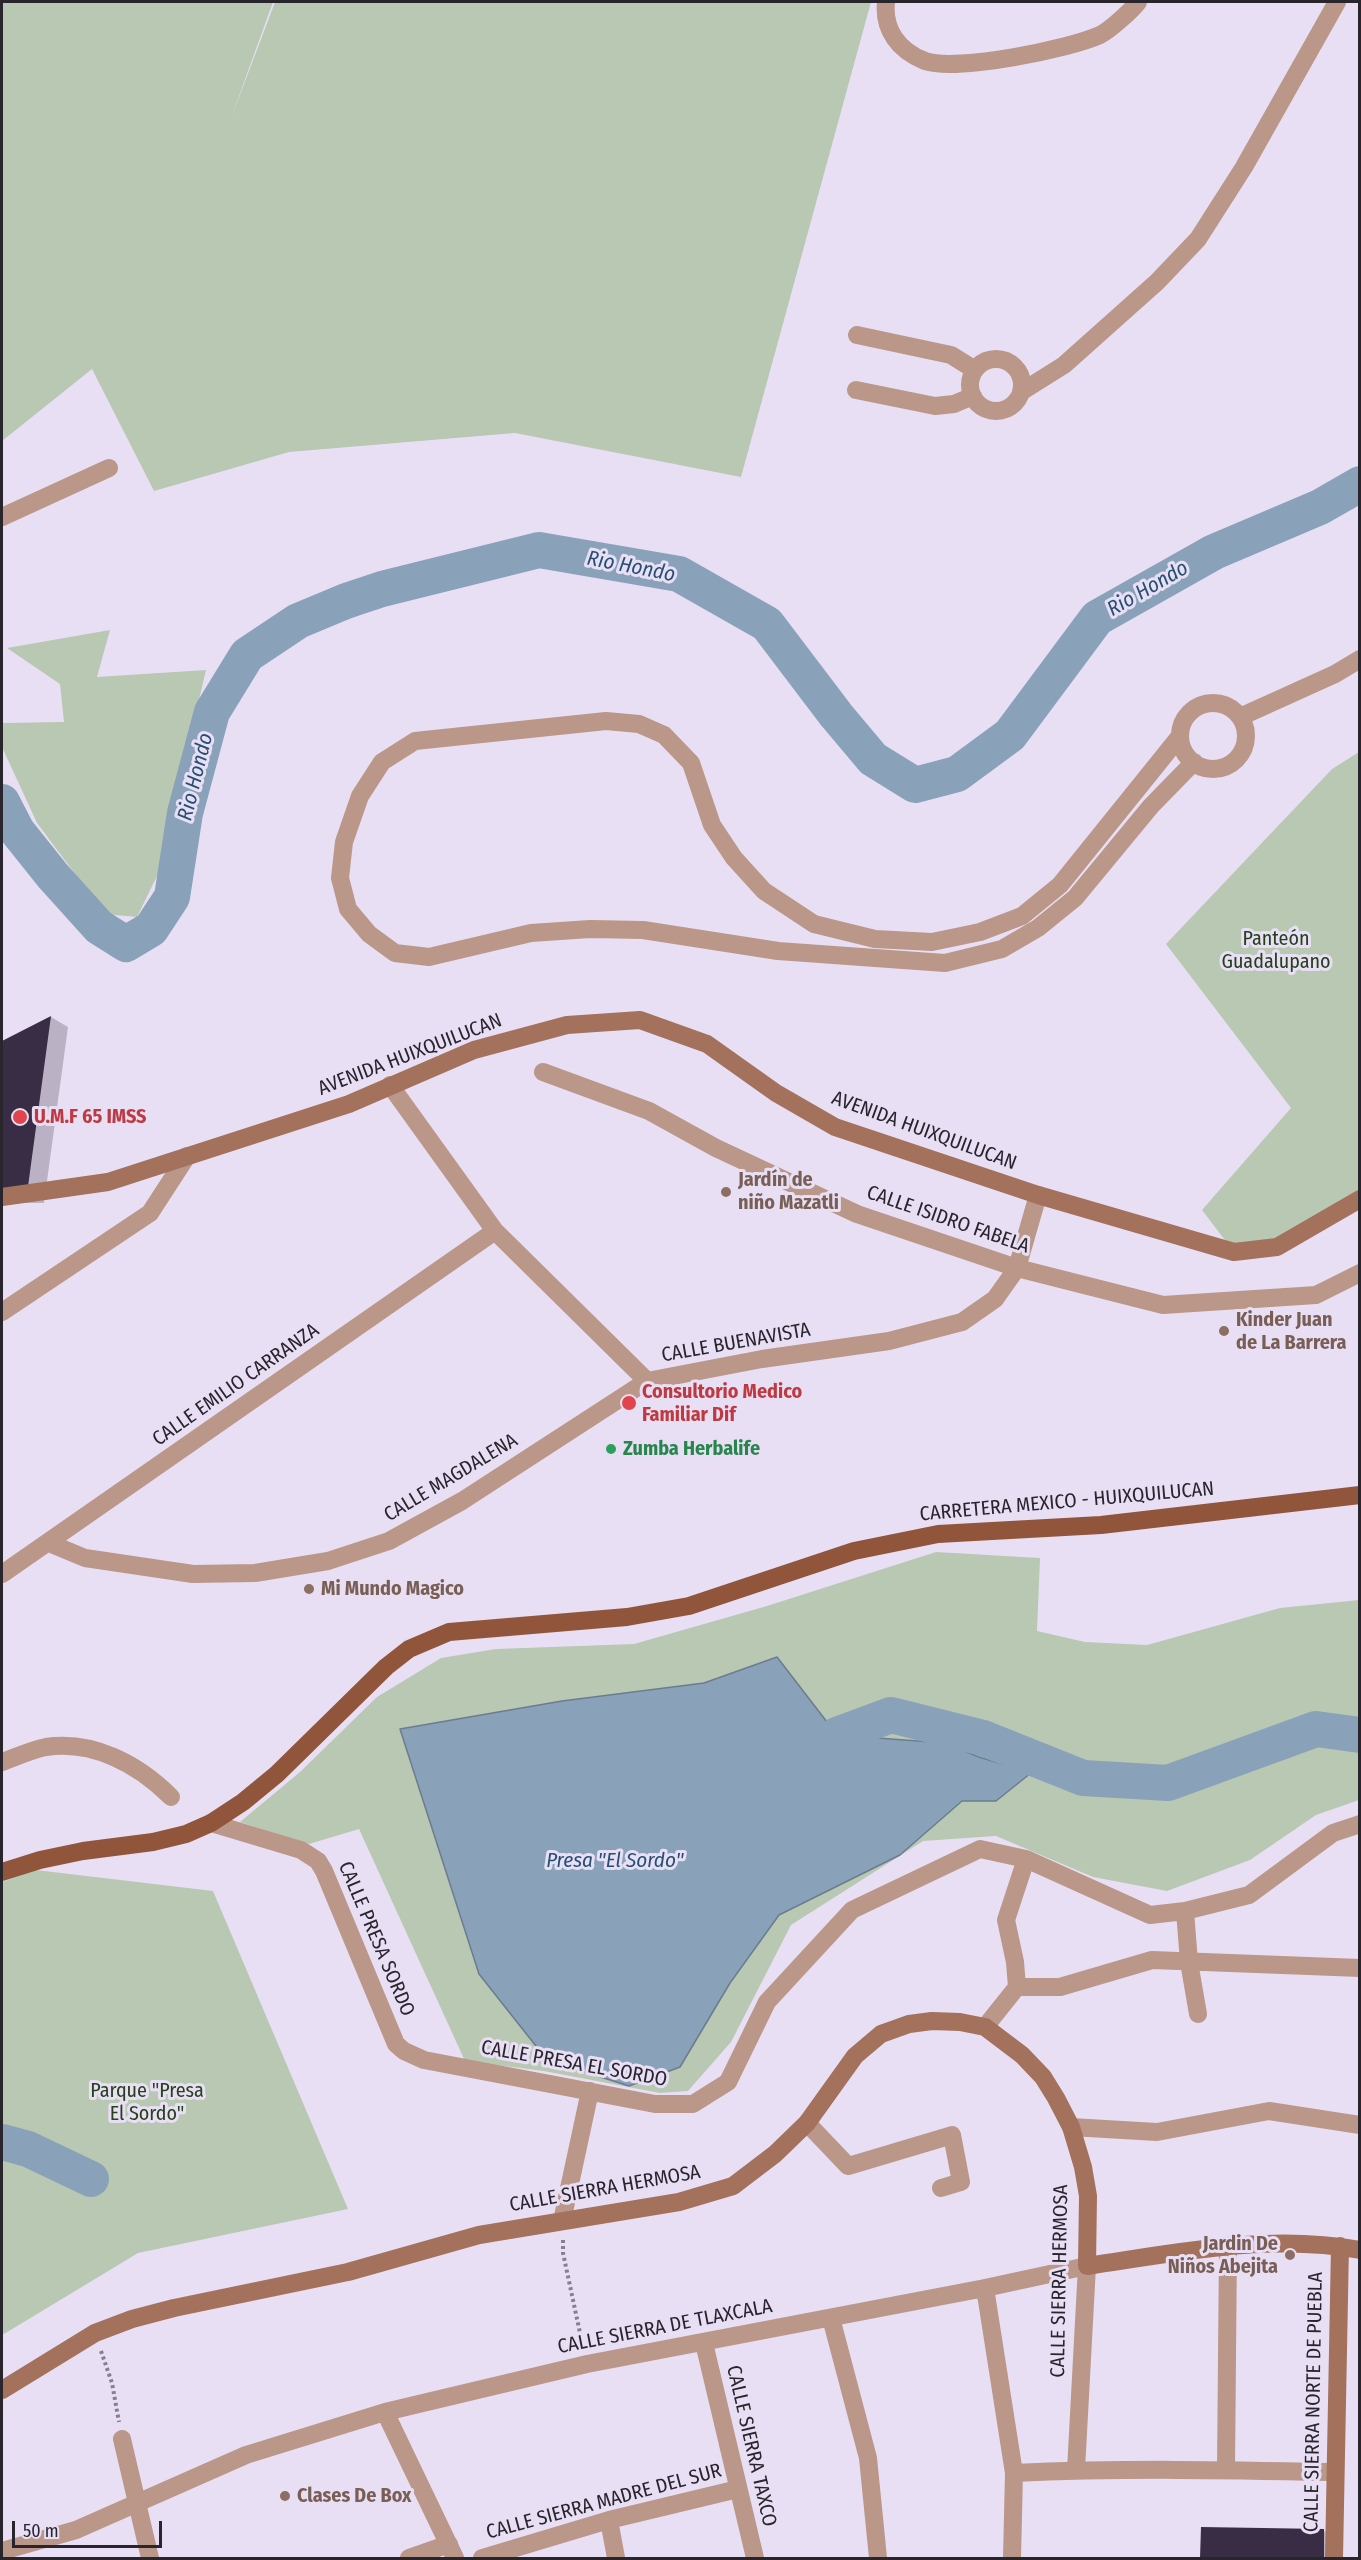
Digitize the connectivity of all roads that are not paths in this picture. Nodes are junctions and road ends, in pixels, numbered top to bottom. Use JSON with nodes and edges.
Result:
{"nodes":[{"id":1,"x":886,"y":2,"type":"edge"},
{"id":2,"x":1138,"y":2,"type":"edge"},
{"id":3,"x":1337,"y":2,"type":"edge"},
{"id":4,"x":857,"y":334,"type":"dead end"},
{"id":5,"x":975,"y":370,"type":"junction"},
{"id":6,"x":856,"y":390,"type":"dead end"},
{"id":7,"x":1022,"y":392,"type":"junction"},
{"id":8,"x":973,"y":396,"type":"junction"},
{"id":9,"x":109,"y":468,"type":"dead end"},
{"id":10,"x":2,"y":517,"type":"edge"},
{"id":11,"x":1359,"y":659,"type":"edge"},
{"id":12,"x":1240,"y":717,"type":"junction"},
{"id":13,"x":1180,"y":736,"type":"junction"},
{"id":14,"x":1194,"y":762,"type":"junction"},
{"id":15,"x":543,"y":1072,"type":"dead end"},
{"id":16,"x":390,"y":1085,"type":"junction"},
{"id":17,"x":186,"y":1156,"type":"junction"},
{"id":18,"x":1038,"y":1195,"type":"junction"},
{"id":19,"x":4,"y":1198,"type":"edge"},
{"id":20,"x":1359,"y":1199,"type":"edge"},
{"id":21,"x":495,"y":1230,"type":"junction"},
{"id":22,"x":1017,"y":1268,"type":"junction"},
{"id":23,"x":1359,"y":1273,"type":"edge"},
{"id":24,"x":2,"y":1312,"type":"edge"},
{"id":25,"x":647,"y":1381,"type":"junction"},
{"id":26,"x":1359,"y":1496,"type":"edge"},
{"id":27,"x":49,"y":1543,"type":"junction"},
{"id":28,"x":2,"y":1574,"type":"edge"},
{"id":29,"x":2,"y":1761,"type":"edge"},
{"id":30,"x":171,"y":1797,"type":"dead end"},
{"id":31,"x":210,"y":1823,"type":"junction"},
{"id":32,"x":1359,"y":1824,"type":"edge"},
{"id":33,"x":1026,"y":1859,"type":"junction"},
{"id":34,"x":2,"y":1872,"type":"edge"},
{"id":35,"x":1185,"y":1911,"type":"junction"},
{"id":36,"x":1189,"y":1962,"type":"junction"},
{"id":37,"x":1359,"y":1968,"type":"edge"},
{"id":38,"x":1017,"y":1987,"type":"junction"},
{"id":39,"x":1198,"y":2014,"type":"dead end"},
{"id":40,"x":985,"y":2027,"type":"junction"},
{"id":41,"x":424,"y":2060,"type":"joint"},
{"id":42,"x":590,"y":2091,"type":"junction"},
{"id":43,"x":807,"y":2123,"type":"junction"},
{"id":44,"x":1359,"y":2125,"type":"edge"},
{"id":45,"x":1071,"y":2127,"type":"junction"},
{"id":46,"x":941,"y":2188,"type":"dead end"},
{"id":47,"x":562,"y":2221,"type":"junction"},
{"id":48,"x":1228,"y":2245,"type":"junction"},
{"id":49,"x":1340,"y":2246,"type":"junction"},
{"id":50,"x":1359,"y":2250,"type":"edge"},
{"id":51,"x":1087,"y":2266,"type":"junction"},
{"id":52,"x":985,"y":2288,"type":"junction"},
{"id":53,"x":831,"y":2318,"type":"junction"},
{"id":54,"x":704,"y":2343,"type":"junction"},
{"id":55,"x":2,"y":2391,"type":"edge"},
{"id":56,"x":385,"y":2412,"type":"junction"},
{"id":57,"x":122,"y":2439,"type":"road end"},
{"id":58,"x":1076,"y":2470,"type":"junction"},
{"id":59,"x":1226,"y":2470,"type":"junction"},
{"id":60,"x":1335,"y":2472,"type":"junction"},
{"id":61,"x":1014,"y":2474,"type":"junction"},
{"id":62,"x":738,"y":2489,"type":"junction"},
{"id":63,"x":138,"y":2504,"type":"junction"},
{"id":64,"x":609,"y":2520,"type":"junction"},
{"id":65,"x":2,"y":2551,"type":"edge"},
{"id":66,"x":452,"y":2551,"type":"edge"},
{"id":67,"x":150,"y":2559,"type":"edge"},
{"id":68,"x":410,"y":2559,"type":"edge"},
{"id":69,"x":482,"y":2559,"type":"edge"},
{"id":70,"x":616,"y":2559,"type":"edge"},
{"id":71,"x":756,"y":2559,"type":"edge"},
{"id":72,"x":878,"y":2559,"type":"edge"},
{"id":73,"x":1012,"y":2559,"type":"edge"},
{"id":74,"x":1334,"y":2559,"type":"edge"}],
"edges":[{"from":1,"to":2,"type":"street"},
{"from":3,"to":7,"type":"street"},
{"from":4,"to":5,"type":"street"},
{"from":5,"to":7,"type":"street"},
{"from":5,"to":8,"type":"street"},
{"from":6,"to":8,"type":"street"},
{"from":7,"to":8,"type":"street"},
{"from":9,"to":10,"type":"street"},
{"from":11,"to":12,"type":"street"},
{"from":12,"to":13,"type":"street"},
{"from":12,"to":14,"type":"street"},
{"from":13,"to":14,"type":"street"},
{"from":13,"to":14,"type":"street"},
{"from":15,"to":22,"type":"street","name":"CALLE ISIDRO FABELA"},
{"from":16,"to":17,"type":"street","name":"AVENIDA HUIXQUILUCAN"},
{"from":16,"to":18,"type":"street","name":"AVENIDA HUIXQUILUCAN"},
{"from":16,"to":21,"type":"street","name":"CALLE BUENAVISTA"},
{"from":17,"to":19,"type":"street","name":"AVENIDA HUIXQUILUCAN"},
{"from":17,"to":24,"type":"street"},
{"from":18,"to":20,"type":"street","name":"AVENIDA HUIXQUILUCAN"},
{"from":18,"to":22,"type":"street","name":"CALLE BUENAVISTA"},
{"from":21,"to":25,"type":"street","name":"CALLE BUENAVISTA"},
{"from":21,"to":27,"type":"street","name":"CALLE EMILIO CARRANZA"},
{"from":22,"to":23,"type":"street","name":"CALLE ISIDRO FABELA"},
{"from":22,"to":25,"type":"street","name":"CALLE BUENAVISTA"},
{"from":25,"to":27,"type":"street","name":"CALLE MAGDALENA"},
{"from":26,"to":31,"type":"main road","name":"CARRETERA MEXICO - HUIXQUILUCAN"},
{"from":27,"to":28,"type":"street","name":"CALLE EMILIO CARRANZA"},
{"from":29,"to":30,"type":"street"},
{"from":31,"to":34,"type":"main road","name":"CARRETERA MEXICO - HUIXQUILUCAN"},
{"from":31,"to":41,"type":"street","name":"CALLE PRESA SORDO"},
{"from":32,"to":35,"type":"street","name":"CALLE PRESA EL SORDO"},
{"from":33,"to":35,"type":"street","name":"CALLE PRESA EL SORDO"},
{"from":33,"to":38,"type":"street"},
{"from":33,"to":42,"type":"street","name":"CALLE PRESA EL SORDO"},
{"from":35,"to":36,"type":"street"},
{"from":36,"to":37,"type":"street"},
{"from":36,"to":38,"type":"street"},
{"from":36,"to":39,"type":"street"},
{"from":38,"to":40,"type":"street"},
{"from":40,"to":43,"type":"street","name":"CALLE SIERRA HERMOSA"},
{"from":40,"to":45,"type":"street","name":"CALLE SIERRA HERMOSA"},
{"from":41,"to":42,"type":"street","name":"CALLE PRESA EL SORDO"},
{"from":42,"to":47,"type":"street"},
{"from":43,"to":46,"type":"street"},
{"from":43,"to":47,"type":"street","name":"CALLE SIERRA HERMOSA"},
{"from":44,"to":45,"type":"street"},
{"from":45,"to":51,"type":"street","name":"CALLE SIERRA HERMOSA"},
{"from":47,"to":55,"type":"street","name":"CALLE SIERRA HERMOSA"},
{"from":48,"to":49,"type":"street","name":"CALLE SIERRA DE TLAXCALA"},
{"from":48,"to":51,"type":"street","name":"CALLE SIERRA DE TLAXCALA"},
{"from":48,"to":59,"type":"street"},
{"from":49,"to":50,"type":"street","name":"CALLE SIERRA DE TLAXCALA"},
{"from":49,"to":60,"type":"street","name":"CALLE SIERRA NORTE DE PUEBLA"},
{"from":51,"to":52,"type":"street","name":"CALLE SIERRA DE TLAXCALA"},
{"from":51,"to":58,"type":"street","name":"CALLE SIERRA HERMOSA"},
{"from":52,"to":53,"type":"street","name":"CALLE SIERRA DE TLAXCALA"},
{"from":52,"to":61,"type":"street"},
{"from":53,"to":54,"type":"street","name":"CALLE SIERRA DE TLAXCALA"},
{"from":53,"to":72,"type":"street"},
{"from":54,"to":56,"type":"street","name":"CALLE SIERRA DE TLAXCALA"},
{"from":54,"to":62,"type":"street","name":"CALLE SIERRA TAXCO"},
{"from":56,"to":63,"type":"street","name":"CALLE SIERRA DE TLAXCALA"},
{"from":56,"to":66,"type":"street"},
{"from":57,"to":63,"type":"street"},
{"from":58,"to":59,"type":"street"},
{"from":58,"to":61,"type":"street"},
{"from":59,"to":60,"type":"street"},
{"from":60,"to":74,"type":"street","name":"CALLE SIERRA NORTE DE PUEBLA"},
{"from":61,"to":73,"type":"street"},
{"from":62,"to":64,"type":"street","name":"CALLE SIERRA MADRE DEL SUR"},
{"from":62,"to":71,"type":"street","name":"CALLE SIERRA TAXCO"},
{"from":63,"to":65,"type":"street","name":"CALLE SIERRA DE TLAXCALA"},
{"from":63,"to":67,"type":"street"},
{"from":64,"to":69,"type":"street","name":"CALLE SIERRA MADRE DEL SUR"},
{"from":64,"to":70,"type":"street"},
{"from":66,"to":68,"type":"street"}]}
